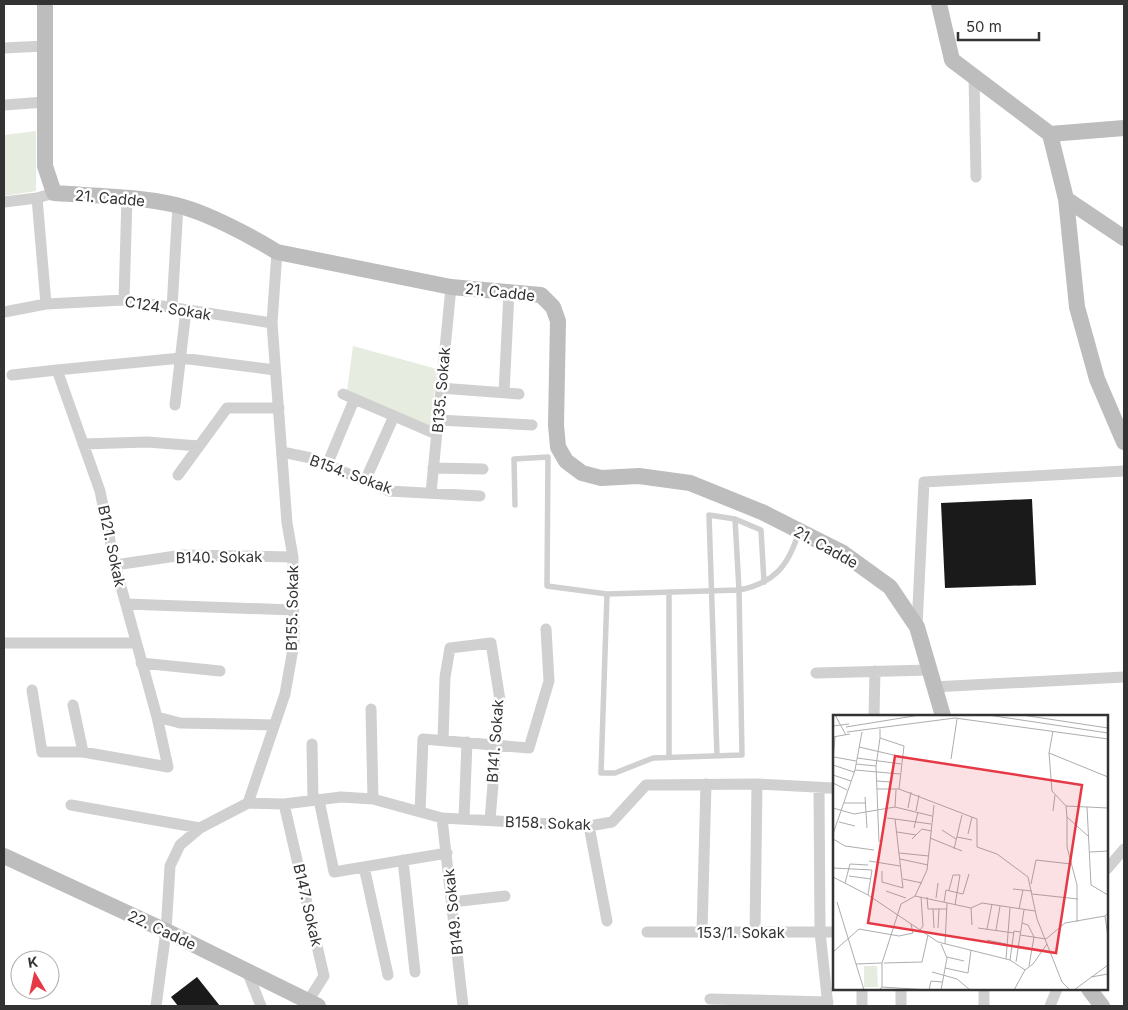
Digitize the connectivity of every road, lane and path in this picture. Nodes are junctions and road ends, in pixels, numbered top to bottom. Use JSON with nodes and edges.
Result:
{"nodes":[{"id":1,"x":45,"y":4,"type":"edge"},
{"id":2,"x":939,"y":4,"type":"edge"},
{"id":3,"x":44,"y":46,"type":"junction"},
{"id":4,"x":4,"y":48,"type":"edge"},
{"id":5,"x":974,"y":76,"type":"junction"},
{"id":6,"x":45,"y":102,"type":"junction"},
{"id":7,"x":4,"y":105,"type":"edge"},
{"id":8,"x":1124,"y":128,"type":"edge"},
{"id":9,"x":1050,"y":134,"type":"junction"},
{"id":10,"x":976,"y":177,"type":"dead end"},
{"id":11,"x":54,"y":193,"type":"junction"},
{"id":12,"x":37,"y":198,"type":"junction"},
{"id":13,"x":128,"y":198,"type":"junction"},
{"id":14,"x":1066,"y":199,"type":"junction"},
{"id":15,"x":4,"y":202,"type":"edge"},
{"id":16,"x":178,"y":205,"type":"junction"},
{"id":17,"x":1124,"y":238,"type":"edge"},
{"id":18,"x":277,"y":252,"type":"junction"},
{"id":19,"x":451,"y":287,"type":"junction"},
{"id":20,"x":509,"y":292,"type":"junction"},
{"id":21,"x":124,"y":300,"type":"junction"},
{"id":22,"x":46,"y":304,"type":"junction"},
{"id":23,"x":172,"y":308,"type":"junction"},
{"id":24,"x":186,"y":310,"type":"junction"},
{"id":25,"x":4,"y":312,"type":"edge"},
{"id":26,"x":272,"y":323,"type":"junction"},
{"id":27,"x":181,"y":358,"type":"junction"},
{"id":28,"x":57,"y":370,"type":"junction"},
{"id":29,"x":275,"y":370,"type":"junction"},
{"id":30,"x":12,"y":375,"type":"dead end"},
{"id":31,"x":440,"y":388,"type":"junction"},
{"id":32,"x":504,"y":393,"type":"junction"},
{"id":33,"x":343,"y":394,"type":"dead end"},
{"id":34,"x":519,"y":394,"type":"dead end"},
{"id":35,"x":354,"y":400,"type":"junction"},
{"id":36,"x":175,"y":405,"type":"dead end"},
{"id":37,"x":279,"y":408,"type":"junction"},
{"id":38,"x":394,"y":416,"type":"junction"},
{"id":39,"x":438,"y":420,"type":"junction"},
{"id":40,"x":532,"y":425,"type":"dead end"},
{"id":41,"x":436,"y":434,"type":"junction"},
{"id":42,"x":1124,"y":442,"type":"edge"},
{"id":43,"x":83,"y":444,"type":"junction"},
{"id":44,"x":199,"y":446,"type":"junction"},
{"id":45,"x":282,"y":452,"type":"junction"},
{"id":46,"x":327,"y":465,"type":"junction"},
{"id":47,"x":434,"y":468,"type":"junction"},
{"id":48,"x":483,"y":469,"type":"dead end"},
{"id":49,"x":1124,"y":470,"type":"edge"},
{"id":50,"x":178,"y":475,"type":"dead end"},
{"id":51,"x":365,"y":481,"type":"junction"},
{"id":52,"x":432,"y":493,"type":"junction"},
{"id":53,"x":480,"y":496,"type":"dead end"},
{"id":54,"x":515,"y":505,"type":"dead end"},
{"id":55,"x":735,"y":519,"type":"junction"},
{"id":56,"x":800,"y":531,"type":"junction"},
{"id":57,"x":293,"y":557,"type":"junction"},
{"id":58,"x":115,"y":565,"type":"junction"},
{"id":59,"x":764,"y":582,"type":"junction"},
{"id":60,"x":739,"y":590,"type":"junction"},
{"id":61,"x":712,"y":591,"type":"junction"},
{"id":62,"x":669,"y":592,"type":"junction"},
{"id":63,"x":607,"y":594,"type":"junction"},
{"id":64,"x":126,"y":604,"type":"junction"},
{"id":65,"x":293,"y":610,"type":"junction"},
{"id":66,"x":917,"y":627,"type":"junction"},
{"id":67,"x":546,"y":629,"type":"dead end"},
{"id":68,"x":4,"y":643,"type":"edge"},
{"id":69,"x":136,"y":644,"type":"junction"},
{"id":70,"x":141,"y":663,"type":"junction"},
{"id":71,"x":220,"y":670,"type":"dead end"},
{"id":72,"x":928,"y":670,"type":"junction"},
{"id":73,"x":875,"y":671,"type":"junction"},
{"id":74,"x":816,"y":672,"type":"dead end"},
{"id":75,"x":1124,"y":677,"type":"edge"},
{"id":76,"x":933,"y":687,"type":"junction"},
{"id":77,"x":32,"y":690,"type":"dead end"},
{"id":78,"x":73,"y":705,"type":"dead end"},
{"id":79,"x":370,"y":709,"type":"dead end"},
{"id":80,"x":874,"y":715,"type":"edge"},
{"id":81,"x":943,"y":715,"type":"edge"},
{"id":82,"x":157,"y":718,"type":"junction"},
{"id":83,"x":274,"y":725,"type":"junction"},
{"id":84,"x":443,"y":741,"type":"junction"},
{"id":85,"x":468,"y":742,"type":"junction"},
{"id":86,"x":312,"y":744,"type":"dead end"},
{"id":87,"x":495,"y":744,"type":"junction"},
{"id":88,"x":83,"y":752,"type":"junction"},
{"id":89,"x":717,"y":756,"type":"junction"},
{"id":90,"x":669,"y":757,"type":"junction"},
{"id":91,"x":706,"y":784,"type":"junction"},
{"id":92,"x":757,"y":784,"type":"junction"},
{"id":93,"x":833,"y":788,"type":"edge"},
{"id":94,"x":819,"y":789,"type":"junction"},
{"id":95,"x":372,"y":799,"type":"junction"},
{"id":96,"x":316,"y":800,"type":"junction"},
{"id":97,"x":248,"y":803,"type":"junction"},
{"id":98,"x":284,"y":804,"type":"junction"},
{"id":99,"x":71,"y":805,"type":"dead end"},
{"id":100,"x":420,"y":812,"type":"junction"},
{"id":101,"x":442,"y":818,"type":"junction"},
{"id":102,"x":464,"y":819,"type":"junction"},
{"id":103,"x":490,"y":820,"type":"junction"},
{"id":104,"x":590,"y":826,"type":"junction"},
{"id":105,"x":200,"y":828,"type":"junction"},
{"id":106,"x":1124,"y":849,"type":"edge"},
{"id":107,"x":447,"y":852,"type":"junction"},
{"id":108,"x":4,"y":856,"type":"edge"},
{"id":109,"x":403,"y":860,"type":"junction"},
{"id":110,"x":364,"y":867,"type":"junction"},
{"id":111,"x":1108,"y":867,"type":"edge"},
{"id":112,"x":505,"y":896,"type":"dead end"},
{"id":113,"x":452,"y":902,"type":"junction"},
{"id":114,"x":606,"y":921,"type":"dead end"},
{"id":115,"x":166,"y":931,"type":"junction"},
{"id":116,"x":647,"y":932,"type":"dead end"},
{"id":117,"x":702,"y":932,"type":"junction"},
{"id":118,"x":756,"y":932,"type":"junction"},
{"id":119,"x":820,"y":932,"type":"junction"},
{"id":120,"x":833,"y":932,"type":"edge"},
{"id":121,"x":247,"y":971,"type":"junction"},
{"id":122,"x":415,"y":972,"type":"dead end"},
{"id":123,"x":388,"y":975,"type":"dead end"},
{"id":124,"x":862,"y":990,"type":"edge"},
{"id":125,"x":901,"y":990,"type":"edge"},
{"id":126,"x":984,"y":990,"type":"edge"},
{"id":127,"x":1057,"y":990,"type":"edge"},
{"id":128,"x":1090,"y":990,"type":"edge"},
{"id":129,"x":710,"y":1000,"type":"dead end"},
{"id":130,"x":313,"y":1004,"type":"edge"},
{"id":131,"x":828,"y":1004,"type":"edge"},
{"id":132,"x":156,"y":1006,"type":"edge"},
{"id":133,"x":261,"y":1006,"type":"edge"},
{"id":134,"x":463,"y":1006,"type":"edge"},
{"id":135,"x":862,"y":1006,"type":"edge"},
{"id":136,"x":901,"y":1006,"type":"edge"},
{"id":137,"x":984,"y":1006,"type":"edge"},
{"id":138,"x":1050,"y":1006,"type":"edge"},
{"id":139,"x":1102,"y":1006,"type":"edge"}],
"edges":[{"from":1,"to":3,"type":"main road","name":"21. Cadde"},
{"from":2,"to":5,"type":"main road"},
{"from":3,"to":4,"type":"street"},
{"from":3,"to":6,"type":"main road","name":"21. Cadde"},
{"from":5,"to":9,"type":"main road"},
{"from":5,"to":10,"type":"street"},
{"from":6,"to":7,"type":"street"},
{"from":6,"to":11,"type":"main road","name":"21. Cadde"},
{"from":8,"to":9,"type":"main road"},
{"from":9,"to":14,"type":"main road"},
{"from":11,"to":12,"type":"street"},
{"from":11,"to":13,"type":"main road","name":"21. Cadde"},
{"from":12,"to":15,"type":"street"},
{"from":12,"to":22,"type":"street"},
{"from":13,"to":16,"type":"main road","name":"21. Cadde"},
{"from":13,"to":21,"type":"street"},
{"from":14,"to":17,"type":"main road"},
{"from":14,"to":42,"type":"main road"},
{"from":16,"to":18,"type":"main road","name":"21. Cadde"},
{"from":16,"to":23,"type":"street"},
{"from":18,"to":19,"type":"main road","name":"21. Cadde"},
{"from":18,"to":26,"type":"street","name":"B155. Sokak"},
{"from":19,"to":20,"type":"main road","name":"21. Cadde"},
{"from":19,"to":31,"type":"street","name":"B135. Sokak"},
{"from":20,"to":32,"type":"street"},
{"from":20,"to":56,"type":"main road","name":"21. Cadde"},
{"from":21,"to":22,"type":"street","name":"C124. Sokak"},
{"from":21,"to":23,"type":"street","name":"C124. Sokak"},
{"from":22,"to":25,"type":"street","name":"C124. Sokak"},
{"from":23,"to":24,"type":"street","name":"C124. Sokak"},
{"from":24,"to":26,"type":"street","name":"C124. Sokak"},
{"from":24,"to":27,"type":"street"},
{"from":26,"to":29,"type":"street","name":"B155. Sokak"},
{"from":27,"to":28,"type":"street"},
{"from":27,"to":29,"type":"street"},
{"from":27,"to":36,"type":"street"},
{"from":28,"to":30,"type":"street"},
{"from":28,"to":43,"type":"street","name":"B121. Sokak"},
{"from":29,"to":37,"type":"street","name":"B155. Sokak"},
{"from":31,"to":32,"type":"street"},
{"from":31,"to":39,"type":"street","name":"B135. Sokak"},
{"from":32,"to":34,"type":"street"},
{"from":33,"to":35,"type":"street"},
{"from":35,"to":38,"type":"street"},
{"from":35,"to":46,"type":"street"},
{"from":37,"to":44,"type":"street"},
{"from":37,"to":45,"type":"street","name":"B155. Sokak"},
{"from":38,"to":41,"type":"street"},
{"from":38,"to":51,"type":"street"},
{"from":39,"to":40,"type":"street"},
{"from":39,"to":41,"type":"street","name":"B135. Sokak"},
{"from":41,"to":47,"type":"street","name":"B135. Sokak"},
{"from":43,"to":44,"type":"street"},
{"from":43,"to":58,"type":"street","name":"B121. Sokak"},
{"from":44,"to":50,"type":"street"},
{"from":45,"to":46,"type":"street","name":"B154. Sokak"},
{"from":45,"to":57,"type":"street","name":"B155. Sokak"},
{"from":46,"to":51,"type":"street","name":"B154. Sokak"},
{"from":47,"to":48,"type":"street"},
{"from":47,"to":52,"type":"street","name":"B135. Sokak"},
{"from":49,"to":66,"type":"street"},
{"from":51,"to":52,"type":"street","name":"B154. Sokak"},
{"from":52,"to":53,"type":"street","name":"B154. Sokak"},
{"from":54,"to":63,"type":"lane"},
{"from":55,"to":59,"type":"lane"},
{"from":55,"to":60,"type":"lane"},
{"from":55,"to":61,"type":"lane"},
{"from":56,"to":59,"type":"lane"},
{"from":56,"to":66,"type":"main road","name":"21. Cadde"},
{"from":57,"to":58,"type":"street","name":"B140. Sokak"},
{"from":57,"to":65,"type":"street","name":"B155. Sokak"},
{"from":58,"to":64,"type":"street","name":"B121. Sokak"},
{"from":59,"to":60,"type":"lane"},
{"from":60,"to":61,"type":"lane"},
{"from":60,"to":89,"type":"lane"},
{"from":61,"to":62,"type":"lane"},
{"from":61,"to":89,"type":"lane"},
{"from":62,"to":63,"type":"lane"},
{"from":62,"to":90,"type":"lane"},
{"from":63,"to":90,"type":"lane"},
{"from":64,"to":65,"type":"street"},
{"from":64,"to":69,"type":"street","name":"B121. Sokak"},
{"from":65,"to":83,"type":"street","name":"B155. Sokak"},
{"from":66,"to":72,"type":"main road","name":"21. Cadde"},
{"from":67,"to":87,"type":"street"},
{"from":68,"to":69,"type":"street"},
{"from":69,"to":70,"type":"street","name":"B121. Sokak"},
{"from":70,"to":71,"type":"street"},
{"from":70,"to":82,"type":"street","name":"B121. Sokak"},
{"from":72,"to":73,"type":"street"},
{"from":72,"to":76,"type":"main road","name":"21. Cadde"},
{"from":73,"to":74,"type":"street"},
{"from":73,"to":80,"type":"street"},
{"from":75,"to":76,"type":"street"},
{"from":76,"to":81,"type":"main road","name":"21. Cadde"},
{"from":77,"to":88,"type":"street"},
{"from":78,"to":88,"type":"street"},
{"from":79,"to":95,"type":"street"},
{"from":82,"to":83,"type":"street"},
{"from":82,"to":88,"type":"street","name":"B121. Sokak"},
{"from":83,"to":97,"type":"street","name":"B155. Sokak"},
{"from":84,"to":85,"type":"street"},
{"from":84,"to":87,"type":"street","name":"B141. Sokak"},
{"from":84,"to":100,"type":"street"},
{"from":85,"to":87,"type":"street"},
{"from":85,"to":102,"type":"street"},
{"from":86,"to":96,"type":"street"},
{"from":87,"to":103,"type":"street","name":"B141. Sokak"},
{"from":89,"to":90,"type":"lane"},
{"from":91,"to":92,"type":"street","name":"B158. Sokak"},
{"from":91,"to":104,"type":"street","name":"B158. Sokak"},
{"from":91,"to":117,"type":"street"},
{"from":92,"to":94,"type":"street","name":"B158. Sokak"},
{"from":92,"to":118,"type":"street"},
{"from":93,"to":94,"type":"street","name":"B158. Sokak"},
{"from":94,"to":119,"type":"street"},
{"from":95,"to":96,"type":"street","name":"B158. Sokak"},
{"from":95,"to":100,"type":"street","name":"B158. Sokak"},
{"from":96,"to":98,"type":"street","name":"B158. Sokak"},
{"from":96,"to":110,"type":"street"},
{"from":97,"to":98,"type":"street","name":"B158. Sokak"},
{"from":97,"to":105,"type":"street"},
{"from":98,"to":130,"type":"street","name":"B147. Sokak"},
{"from":99,"to":105,"type":"street"},
{"from":100,"to":101,"type":"street","name":"B158. Sokak"},
{"from":101,"to":102,"type":"street","name":"B158. Sokak"},
{"from":101,"to":107,"type":"street","name":"B149. Sokak"},
{"from":102,"to":103,"type":"street","name":"B158. Sokak"},
{"from":103,"to":104,"type":"street","name":"B158. Sokak"},
{"from":104,"to":114,"type":"street"},
{"from":105,"to":115,"type":"street"},
{"from":106,"to":111,"type":"street"},
{"from":107,"to":109,"type":"street"},
{"from":107,"to":113,"type":"street","name":"B149. Sokak"},
{"from":108,"to":115,"type":"main road","name":"22. Cadde"},
{"from":109,"to":110,"type":"street"},
{"from":109,"to":122,"type":"street"},
{"from":110,"to":123,"type":"street"},
{"from":112,"to":113,"type":"street"},
{"from":113,"to":134,"type":"street","name":"B149. Sokak"},
{"from":115,"to":121,"type":"main road","name":"22. Cadde"},
{"from":115,"to":132,"type":"street"},
{"from":116,"to":117,"type":"street","name":"153/1. Sokak"},
{"from":117,"to":118,"type":"street","name":"153/1. Sokak"},
{"from":118,"to":119,"type":"street","name":"153/1. Sokak"},
{"from":119,"to":120,"type":"street","name":"153/1. Sokak"},
{"from":119,"to":131,"type":"street"},
{"from":121,"to":130,"type":"main road","name":"22. Cadde"},
{"from":121,"to":133,"type":"street"},
{"from":124,"to":135,"type":"street"},
{"from":125,"to":136,"type":"street"},
{"from":126,"to":137,"type":"street"},
{"from":127,"to":138,"type":"street"},
{"from":128,"to":139,"type":"main road"},
{"from":129,"to":131,"type":"street"}]}
